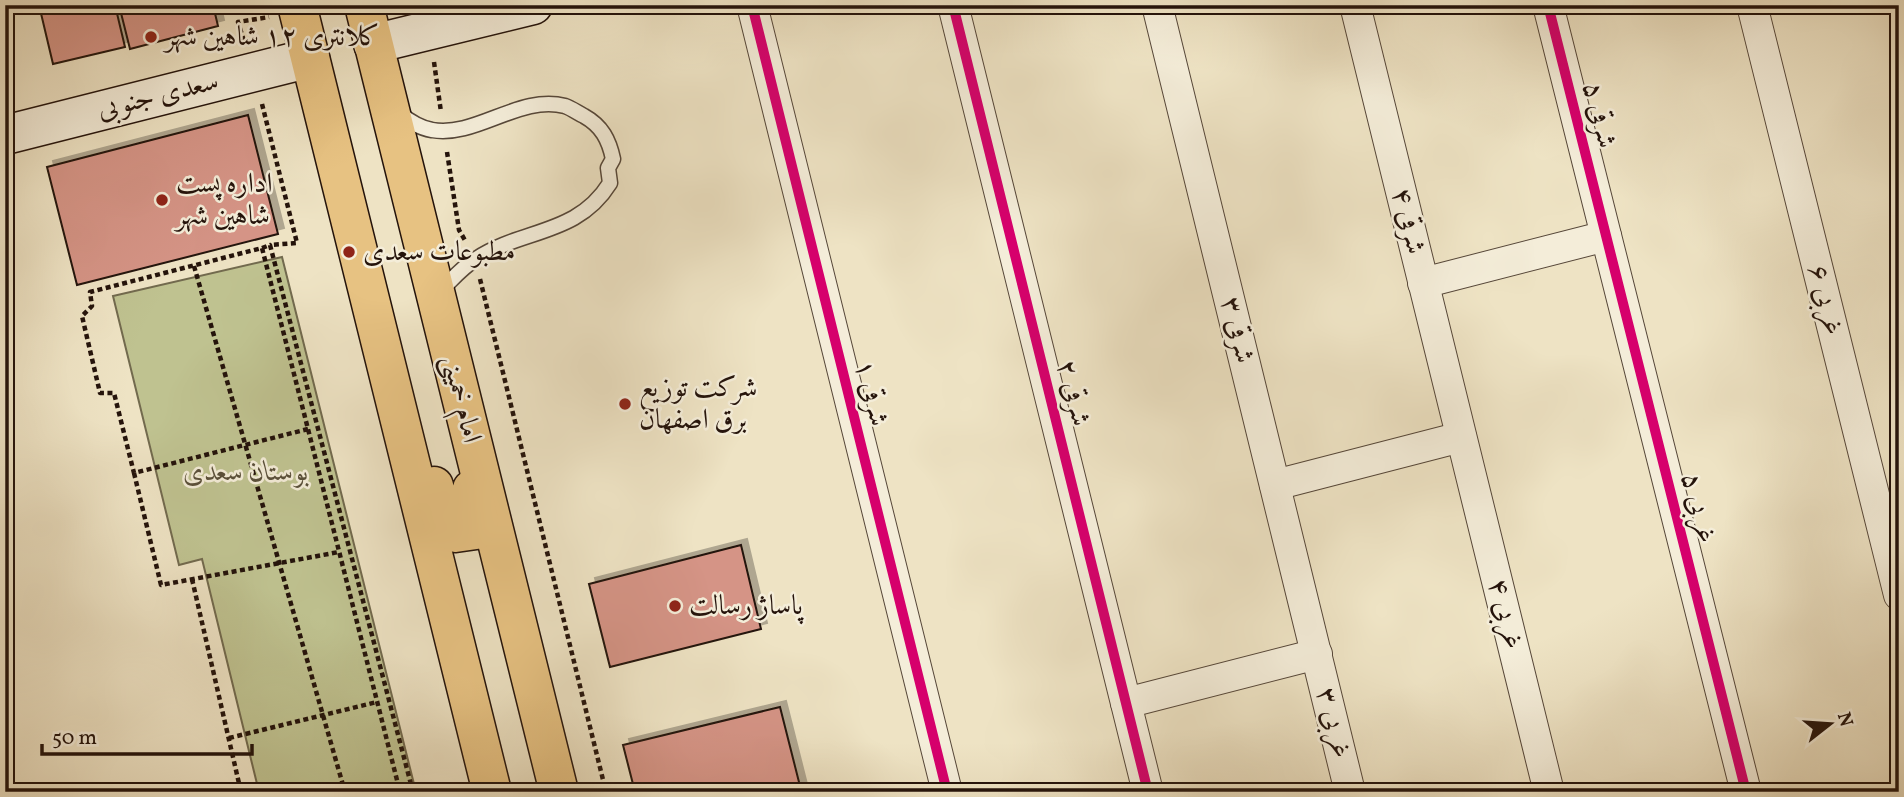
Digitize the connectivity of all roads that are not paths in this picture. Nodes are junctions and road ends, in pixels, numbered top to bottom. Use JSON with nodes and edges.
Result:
{"nodes":[{"id":1,"x":297,"y":5,"type":"edge"},
{"id":2,"x":364,"y":5,"type":"edge"},
{"id":3,"x":533,"y":5,"type":"edge"},
{"id":4,"x":752,"y":5,"type":"edge"},
{"id":5,"x":953,"y":5,"type":"edge"},
{"id":6,"x":1157,"y":5,"type":"edge"},
{"id":7,"x":1355,"y":5,"type":"edge"},
{"id":8,"x":1548,"y":5,"type":"edge"},
{"id":9,"x":1752,"y":5,"type":"edge"},
{"id":10,"x":310,"y":58,"type":"junction"},
{"id":11,"x":377,"y":61,"type":"junction"},
{"id":12,"x":5,"y":135,"type":"edge"},
{"id":13,"x":1606,"y":236,"type":"junction"},
{"id":14,"x":1423,"y":283,"type":"junction"},
{"id":15,"x":435,"y":295,"type":"junction"},
{"id":16,"x":382,"y":352,"type":"junction"},
{"id":17,"x":1461,"y":437,"type":"junction"},
{"id":18,"x":476,"y":457,"type":"junction"},
{"id":19,"x":1275,"y":485,"type":"junction"},
{"id":20,"x":1899,"y":596,"type":"edge"},
{"id":21,"x":449,"y":624,"type":"junction"},
{"id":22,"x":1317,"y":654,"type":"junction"},
{"id":23,"x":1126,"y":703,"type":"junction"},
{"id":24,"x":545,"y":736,"type":"junction"},
{"id":25,"x":492,"y":792,"type":"edge"},
{"id":26,"x":559,"y":792,"type":"edge"},
{"id":27,"x":947,"y":792,"type":"edge"},
{"id":28,"x":1148,"y":792,"type":"edge"},
{"id":29,"x":1350,"y":792,"type":"edge"},
{"id":30,"x":1549,"y":792,"type":"edge"},
{"id":31,"x":1746,"y":792,"type":"edge"}],
"edges":[{"from":1,"to":10,"type":"main road"},
{"from":2,"to":11,"type":"main road","name":"امام خمینی"},
{"from":3,"to":11,"type":"main road"},
{"from":4,"to":27,"type":"street","name":"۱ شرقی"},
{"from":5,"to":23,"type":"street","name":"۲ شرقی"},
{"from":6,"to":19,"type":"street","name":"۳ شرقی"},
{"from":7,"to":14,"type":"street","name":"۴ شرقی"},
{"from":8,"to":13,"type":"street","name":"۵ شرقی"},
{"from":9,"to":20,"type":"street","name":"۶ غربی"},
{"from":10,"to":12,"type":"main road","name":"سعدی جنوبی"},
{"from":10,"to":16,"type":"main road"},
{"from":11,"to":15,"type":"main road","name":"امام خمینی"},
{"from":11,"to":15,"type":"lane"},
{"from":13,"to":14,"type":"street"},
{"from":13,"to":31,"type":"street","name":"۵ غربی"},
{"from":14,"to":17,"type":"street","name":"۴ شرقی"},
{"from":15,"to":18,"type":"main road","name":"امام خمینی"},
{"from":16,"to":18,"type":"main road"},
{"from":16,"to":21,"type":"main road"},
{"from":17,"to":19,"type":"street"},
{"from":17,"to":30,"type":"street","name":"۴ غربی"},
{"from":18,"to":24,"type":"main road","name":"امام خمینی"},
{"from":19,"to":22,"type":"street","name":"۳ شرقی"},
{"from":21,"to":24,"type":"main road"},
{"from":21,"to":25,"type":"main road"},
{"from":22,"to":23,"type":"street"},
{"from":22,"to":29,"type":"street","name":"۳ غربی"},
{"from":23,"to":28,"type":"street","name":"۲ شرقی"},
{"from":24,"to":26,"type":"main road","name":"امام خمینی"}]}
